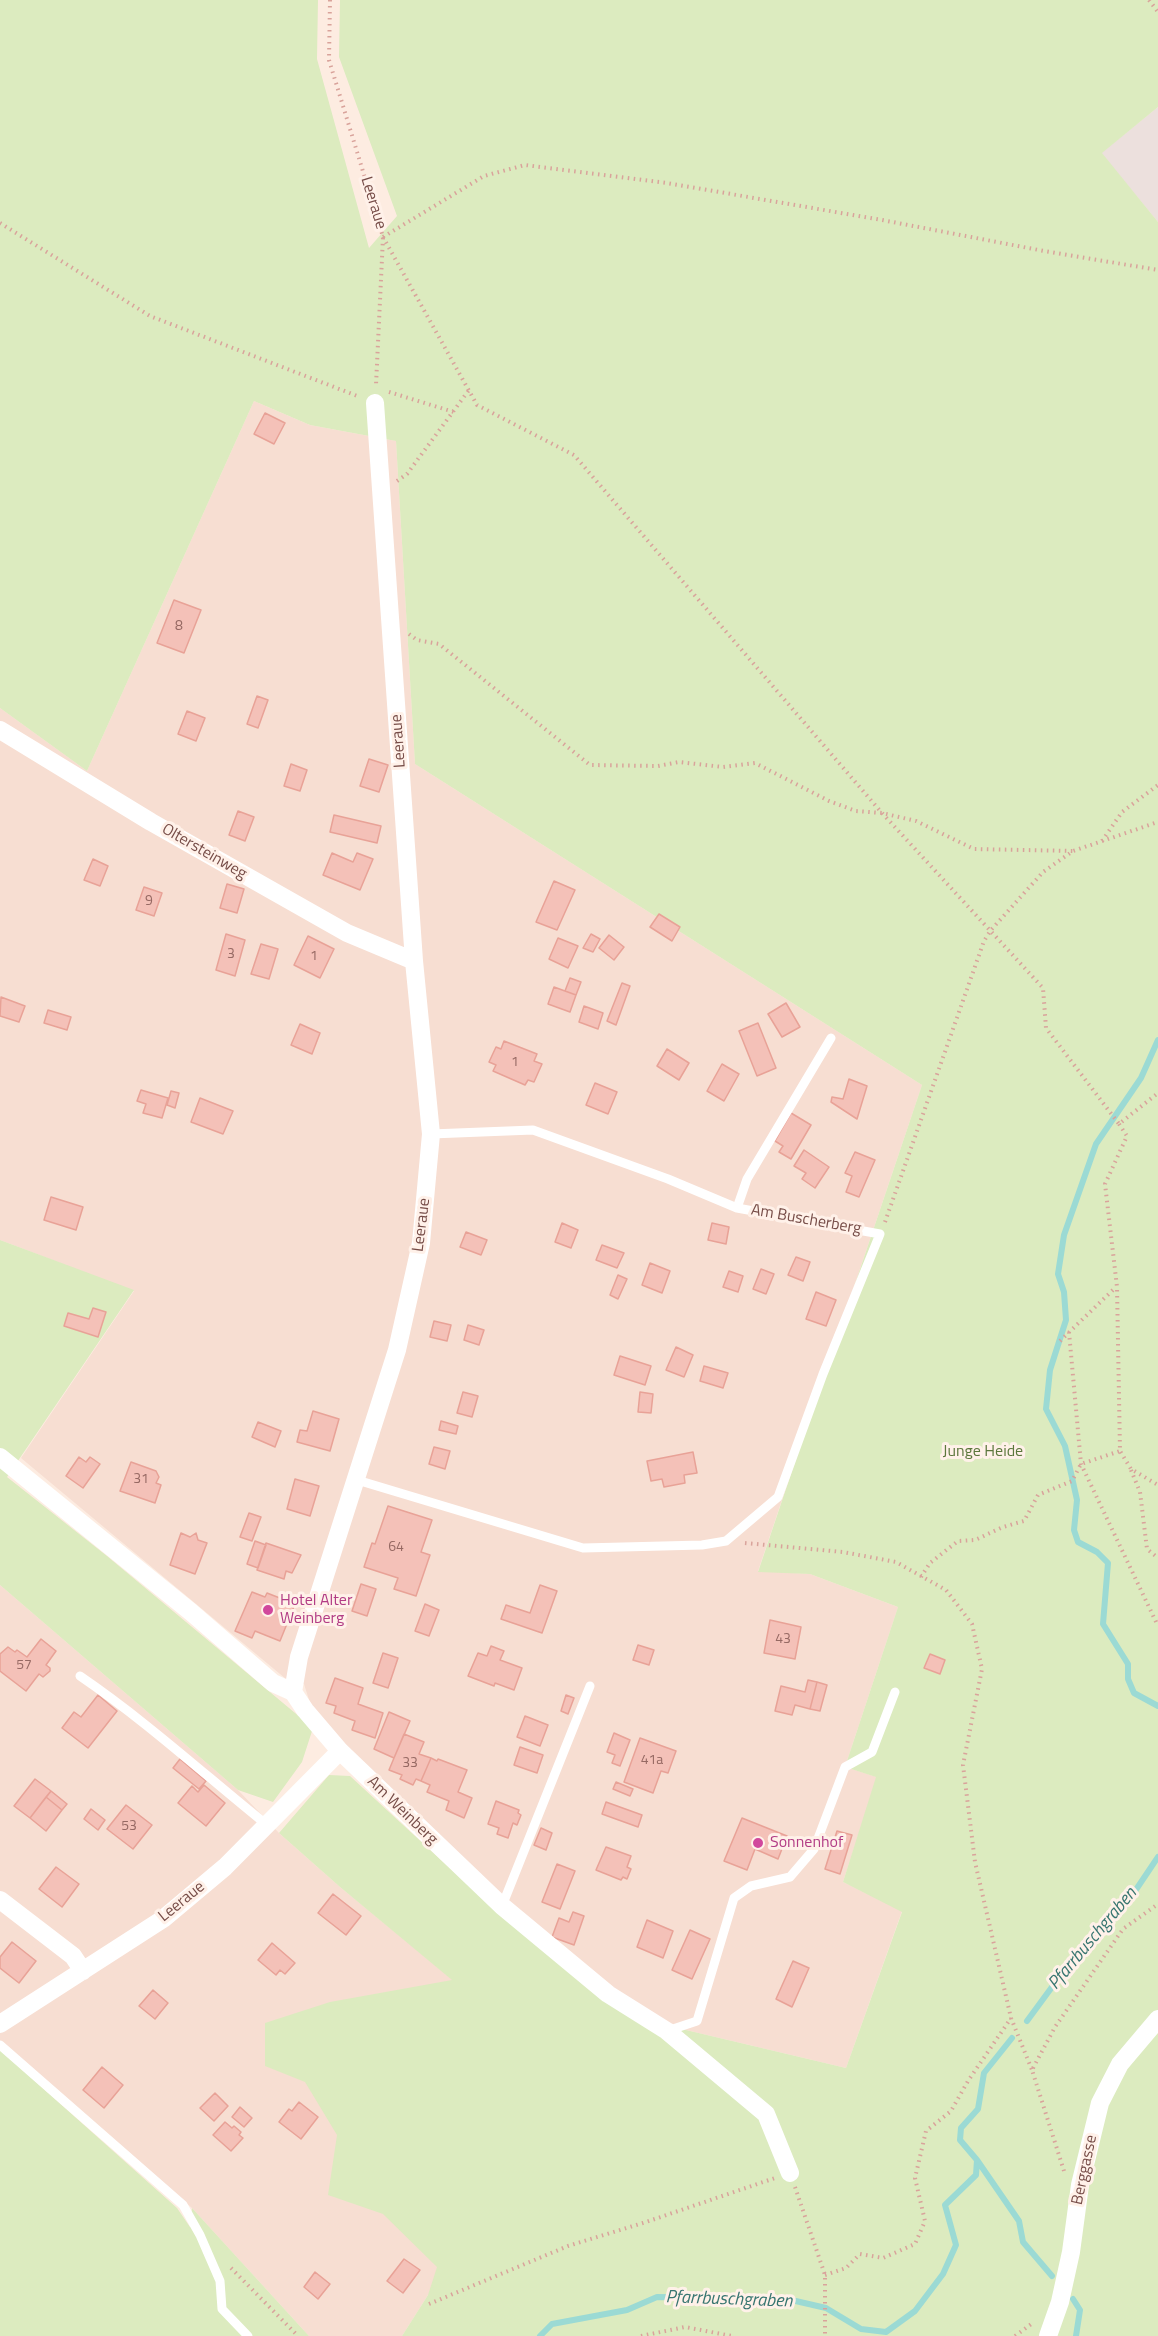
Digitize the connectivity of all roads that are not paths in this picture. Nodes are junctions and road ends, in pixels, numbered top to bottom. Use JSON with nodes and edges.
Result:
{"nodes":[{"id":1,"x":376,"y":395,"type":"road end"},
{"id":2,"x":0,"y":730,"type":"edge"},
{"id":3,"x":414,"y":961,"type":"junction"},
{"id":4,"x":831,"y":1038,"type":"dead end"},
{"id":5,"x":431,"y":1134,"type":"junction"},
{"id":6,"x":737,"y":1208,"type":"junction"},
{"id":7,"x":0,"y":1457,"type":"edge"},
{"id":8,"x":357,"y":1480,"type":"junction"},
{"id":9,"x":80,"y":1676,"type":"dead end"},
{"id":10,"x":590,"y":1686,"type":"dead end"},
{"id":11,"x":293,"y":1692,"type":"junction"},
{"id":12,"x":894,"y":1692,"type":"dead end"},
{"id":13,"x":340,"y":1751,"type":"junction"},
{"id":14,"x":267,"y":1825,"type":"junction"},
{"id":15,"x":0,"y":1900,"type":"edge"},
{"id":16,"x":502,"y":1906,"type":"junction"},
{"id":17,"x":83,"y":1971,"type":"junction"},
{"id":18,"x":1158,"y":2019,"type":"edge"},
{"id":19,"x":0,"y":2024,"type":"edge"},
{"id":20,"x":667,"y":2031,"type":"junction"},
{"id":21,"x":0,"y":2045,"type":"edge"},
{"id":22,"x":790,"y":2173,"type":"road end"},
{"id":23,"x":248,"y":2336,"type":"edge"},
{"id":24,"x":1048,"y":2336,"type":"edge"}],
"edges":[{"from":1,"to":3,"type":"street","name":"Leeraue"},
{"from":2,"to":3,"type":"street","name":"Oltersteinweg"},
{"from":3,"to":5,"type":"street","name":"Leeraue"},
{"from":4,"to":6,"type":"lane"},
{"from":5,"to":6,"type":"lane","name":"Am Buscherberg"},
{"from":5,"to":8,"type":"street","name":"Leeraue"},
{"from":6,"to":8,"type":"lane","name":"Am Buscherberg"},
{"from":7,"to":11,"type":"street","name":"Am Weinberg"},
{"from":8,"to":11,"type":"street","name":"Leeraue"},
{"from":9,"to":14,"type":"lane"},
{"from":10,"to":16,"type":"lane"},
{"from":11,"to":13,"type":"street","name":"Am Weinberg"},
{"from":12,"to":20,"type":"lane"},
{"from":13,"to":14,"type":"street","name":"Leeraue"},
{"from":13,"to":16,"type":"street","name":"Am Weinberg"},
{"from":14,"to":17,"type":"street","name":"Leeraue"},
{"from":15,"to":17,"type":"street"},
{"from":16,"to":20,"type":"street","name":"Am Weinberg"},
{"from":17,"to":19,"type":"street","name":"Leeraue"},
{"from":18,"to":24,"type":"street","name":"Berggasse"},
{"from":20,"to":22,"type":"street","name":"Am Weinberg"},
{"from":21,"to":23,"type":"lane"}]}
